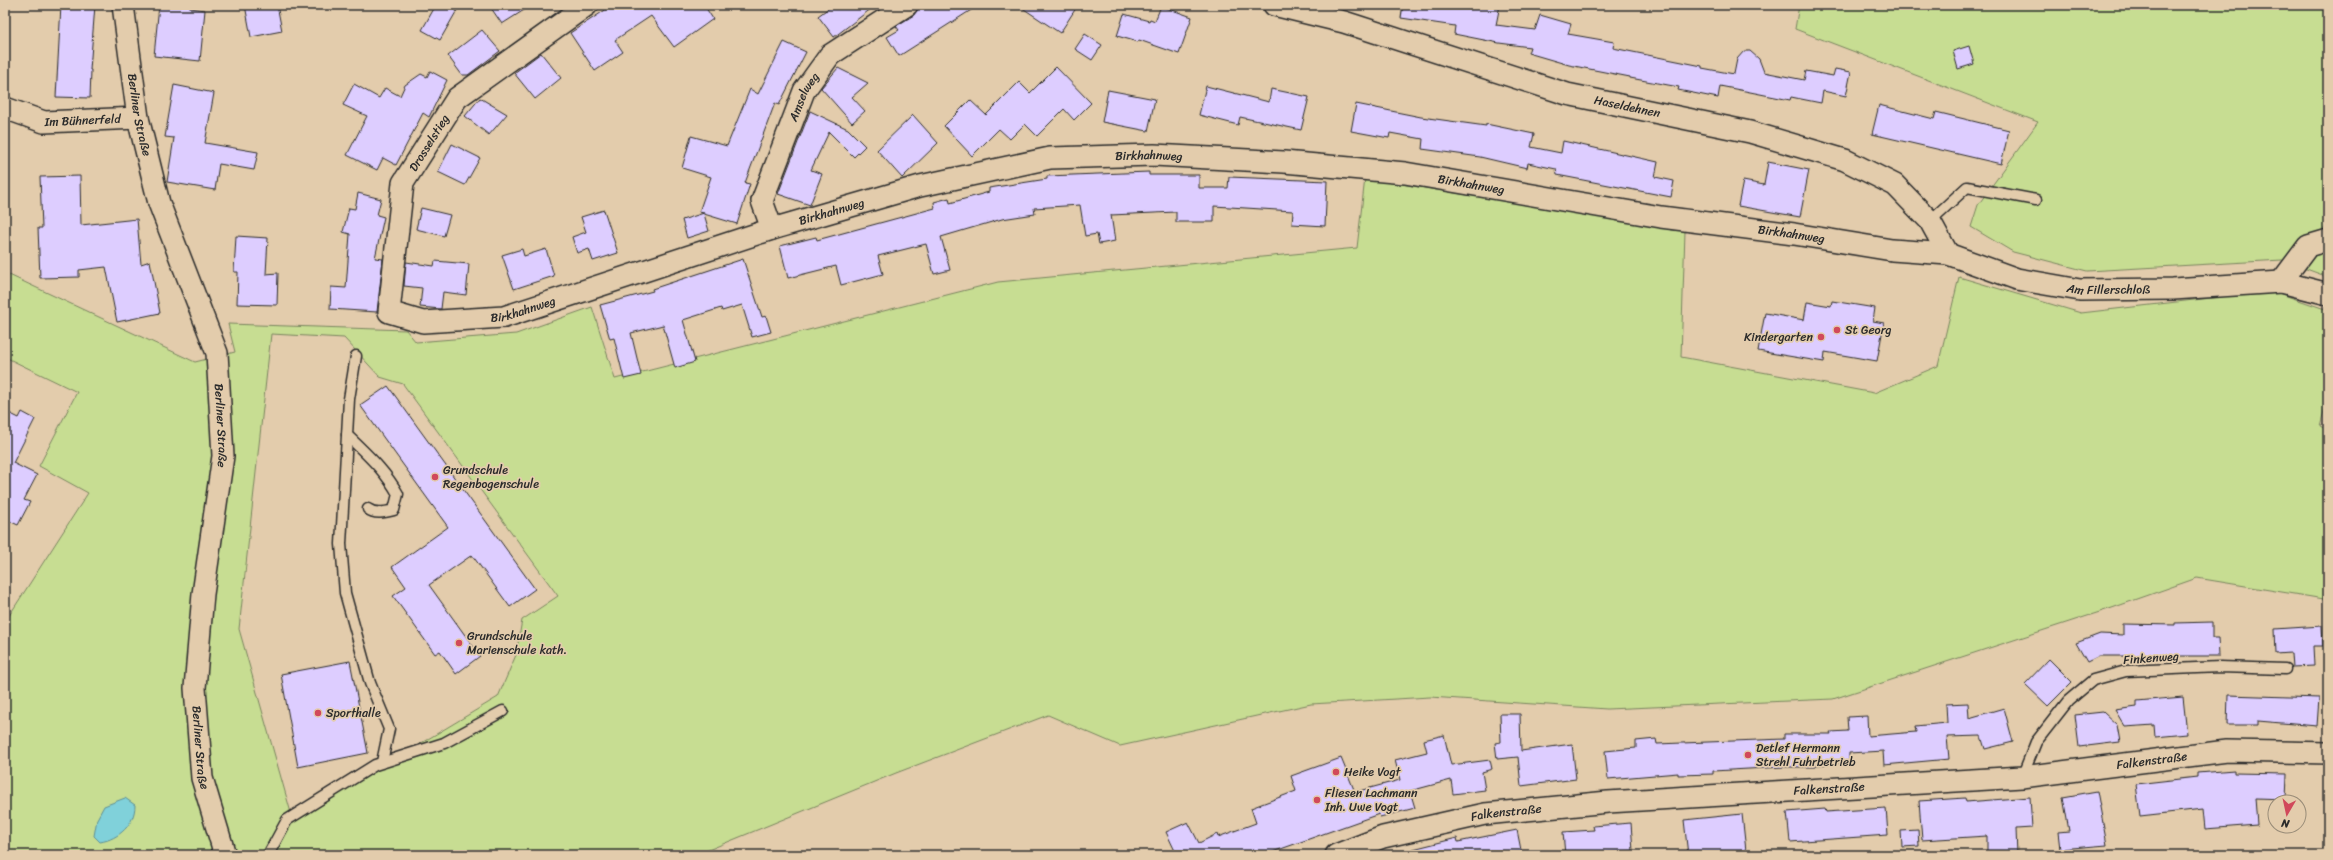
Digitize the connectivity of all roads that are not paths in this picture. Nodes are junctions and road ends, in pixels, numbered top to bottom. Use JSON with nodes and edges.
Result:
{"nodes":[{"id":1,"x":123,"y":5,"type":"edge"},
{"id":2,"x":587,"y":5,"type":"edge"},
{"id":3,"x":907,"y":5,"type":"edge"},
{"id":4,"x":1274,"y":5,"type":"edge"},
{"id":5,"x":5,"y":108,"type":"edge"},
{"id":6,"x":138,"y":118,"type":"junction"},
{"id":7,"x":2036,"y":200,"type":"dead end"},
{"id":8,"x":1930,"y":221,"type":"junction"},
{"id":9,"x":772,"y":229,"type":"junction"},
{"id":10,"x":2328,"y":240,"type":"edge"},
{"id":11,"x":1892,"y":250,"type":"joint"},
{"id":12,"x":1948,"y":254,"type":"junction"},
{"id":13,"x":2281,"y":282,"type":"junction"},
{"id":14,"x":2328,"y":294,"type":"edge"},
{"id":15,"x":423,"y":322,"type":"joint"},
{"id":16,"x":356,"y":356,"type":"dead end"},
{"id":17,"x":347,"y":435,"type":"junction"},
{"id":18,"x":368,"y":509,"type":"dead end"},
{"id":19,"x":2285,"y":669,"type":"dead end"},
{"id":20,"x":503,"y":711,"type":"dead end"},
{"id":21,"x":2328,"y":752,"type":"edge"},
{"id":22,"x":382,"y":762,"type":"junction"},
{"id":23,"x":2022,"y":777,"type":"junction"},
{"id":24,"x":225,"y":855,"type":"edge"},
{"id":25,"x":268,"y":855,"type":"edge"},
{"id":26,"x":1336,"y":855,"type":"edge"}],
"edges":[{"from":1,"to":6,"type":"street","name":"Berliner Straße"},
{"from":2,"to":15,"type":"street","name":"Drosselstieg"},
{"from":3,"to":9,"type":"street","name":"Amselweg"},
{"from":4,"to":8,"type":"street","name":"Haseldehnen"},
{"from":5,"to":6,"type":"street","name":"Im Bühnerfeld"},
{"from":6,"to":24,"type":"street","name":"Berliner Straße"},
{"from":7,"to":8,"type":"lane"},
{"from":8,"to":12,"type":"street","name":"Haseldehnen"},
{"from":9,"to":11,"type":"street","name":"Birkhahnweg"},
{"from":9,"to":15,"type":"street","name":"Birkhahnweg"},
{"from":10,"to":13,"type":"street"},
{"from":11,"to":12,"type":"street","name":"Am Fillerschloß"},
{"from":12,"to":13,"type":"street","name":"Am Fillerschloß"},
{"from":13,"to":14,"type":"street","name":"Am Fillerschloß"},
{"from":16,"to":17,"type":"lane"},
{"from":17,"to":18,"type":"lane"},
{"from":17,"to":22,"type":"lane"},
{"from":19,"to":23,"type":"lane","name":"Finkenweg"},
{"from":20,"to":22,"type":"lane"},
{"from":21,"to":23,"type":"street","name":"Falkenstraße"},
{"from":22,"to":25,"type":"lane"},
{"from":23,"to":26,"type":"street","name":"Falkenstraße"}]}
